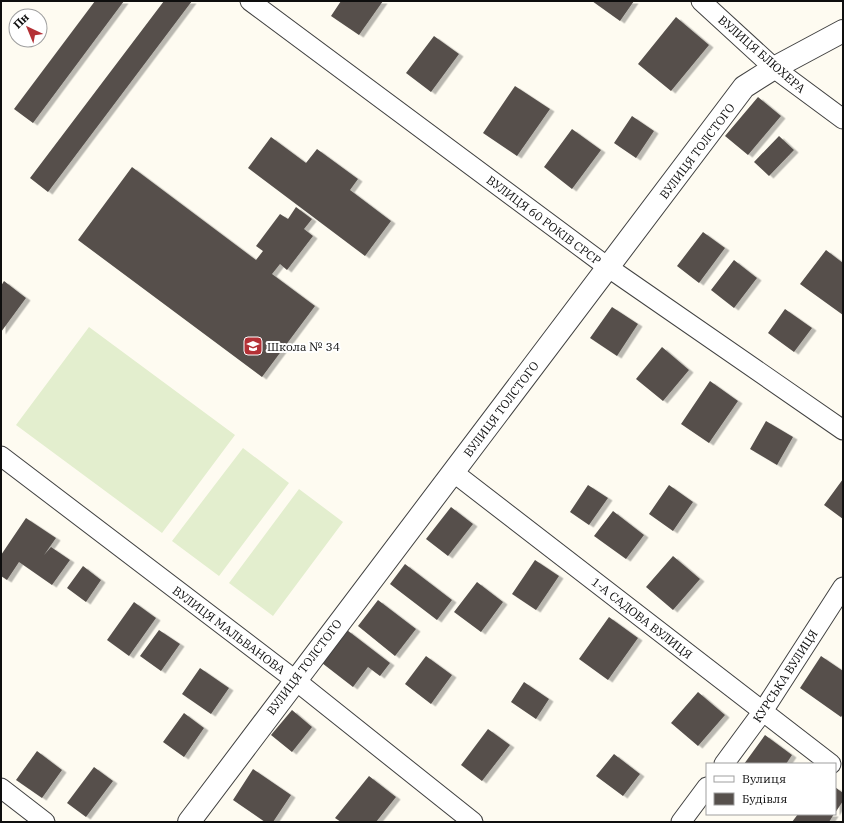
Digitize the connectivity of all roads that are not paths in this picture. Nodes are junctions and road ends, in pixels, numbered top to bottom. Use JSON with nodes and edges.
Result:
{"nodes":[{"id":1,"x":250,"y":1,"type":"edge"},
{"id":2,"x":701,"y":1,"type":"edge"},
{"id":3,"x":843,"y":31,"type":"edge"},
{"id":4,"x":774,"y":68,"type":"junction"},
{"id":5,"x":843,"y":119,"type":"edge"},
{"id":6,"x":609,"y":268,"type":"junction"},
{"id":7,"x":843,"y":430,"type":"edge"},
{"id":8,"x":1,"y":456,"type":"edge"},
{"id":9,"x":453,"y":472,"type":"junction"},
{"id":10,"x":843,"y":587,"type":"edge"},
{"id":11,"x":295,"y":680,"type":"junction"},
{"id":12,"x":763,"y":711,"type":"junction"},
{"id":13,"x":725,"y":763,"type":"edge"},
{"id":14,"x":830,"y":763,"type":"edge"},
{"id":15,"x":1,"y":788,"type":"edge"},
{"id":16,"x":706,"y":788,"type":"edge"},
{"id":17,"x":45,"y":822,"type":"edge"},
{"id":18,"x":188,"y":822,"type":"edge"},
{"id":19,"x":473,"y":822,"type":"edge"},
{"id":20,"x":682,"y":822,"type":"edge"}],
"edges":[{"from":1,"to":6,"type":"street","name":"ВУЛИЦЯ 60 РОКІВ СРСР"},
{"from":2,"to":4,"type":"street","name":"ВУЛИЦЯ БЛЮХЕРА"},
{"from":3,"to":4,"type":"street","name":"ВУЛИЦЯ ТОЛСТОГО"},
{"from":4,"to":5,"type":"street","name":"ВУЛИЦЯ БЛЮХЕРА"},
{"from":4,"to":6,"type":"street","name":"ВУЛИЦЯ ТОЛСТОГО"},
{"from":6,"to":7,"type":"street","name":"ВУЛИЦЯ 60 РОКІВ СРСР"},
{"from":6,"to":9,"type":"street","name":"ВУЛИЦЯ ТОЛСТОГО"},
{"from":8,"to":11,"type":"street","name":"ВУЛИЦЯ МАЛЬВАНОВА"},
{"from":9,"to":11,"type":"street","name":"ВУЛИЦЯ ТОЛСТОГО"},
{"from":9,"to":12,"type":"street","name":"1-А САДОВА ВУЛИЦЯ"},
{"from":10,"to":12,"type":"street","name":"КУРСЬКА ВУЛИЦЯ"},
{"from":11,"to":18,"type":"street","name":"ВУЛИЦЯ ТОЛСТОГО"},
{"from":11,"to":19,"type":"street","name":"ВУЛИЦЯ МАЛЬВАНОВА"},
{"from":12,"to":13,"type":"street","name":"КУРСЬКА ВУЛИЦЯ"},
{"from":12,"to":14,"type":"street","name":"1-А САДОВА ВУЛИЦЯ"},
{"from":15,"to":17,"type":"street"},
{"from":16,"to":20,"type":"street"}]}
